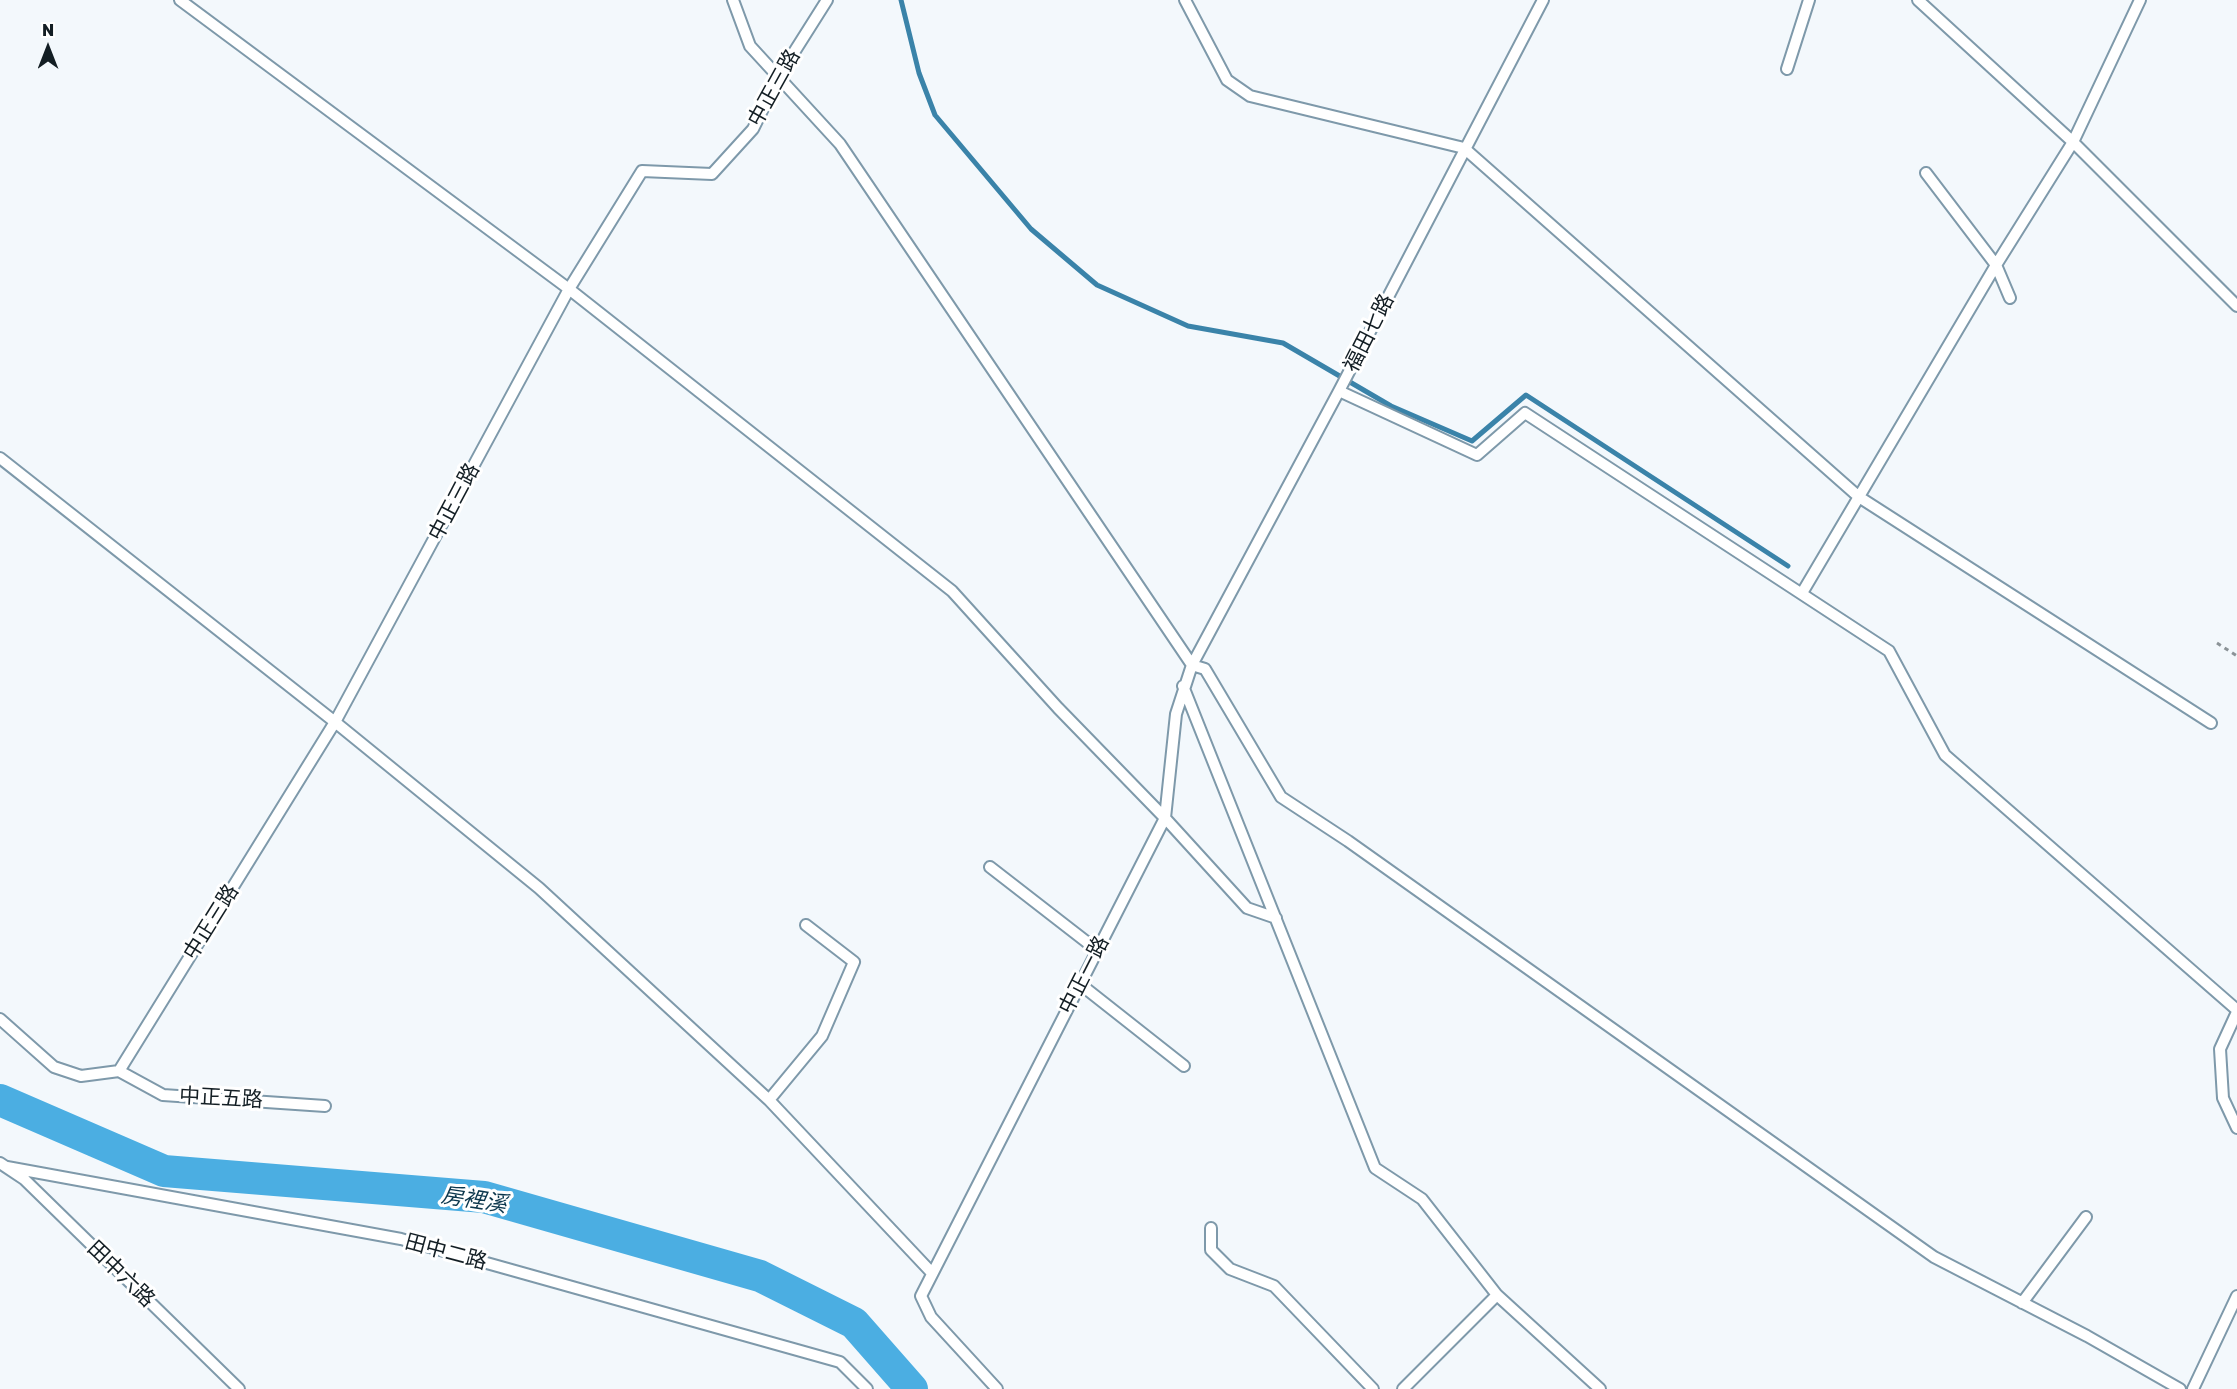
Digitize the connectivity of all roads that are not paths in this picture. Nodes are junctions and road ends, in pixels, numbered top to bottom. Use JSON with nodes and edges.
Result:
{"nodes":[{"id":1,"x":180,"y":0,"type":"edge"},
{"id":2,"x":733,"y":0,"type":"edge"},
{"id":3,"x":827,"y":0,"type":"edge"},
{"id":4,"x":1185,"y":0,"type":"edge"},
{"id":5,"x":1543,"y":0,"type":"edge"},
{"id":6,"x":1809,"y":0,"type":"edge"},
{"id":7,"x":1917,"y":0,"type":"edge"},
{"id":8,"x":2140,"y":0,"type":"edge"},
{"id":9,"x":1788,"y":69,"type":"dead end"},
{"id":10,"x":779,"y":76,"type":"junction"},
{"id":11,"x":2073,"y":142,"type":"junction"},
{"id":12,"x":1464,"y":148,"type":"junction"},
{"id":13,"x":1926,"y":173,"type":"dead end"},
{"id":14,"x":1996,"y":265,"type":"junction"},
{"id":15,"x":569,"y":289,"type":"junction"},
{"id":16,"x":2010,"y":298,"type":"dead end"},
{"id":17,"x":2237,"y":306,"type":"edge"},
{"id":18,"x":1340,"y":391,"type":"junction"},
{"id":19,"x":0,"y":458,"type":"edge"},
{"id":20,"x":1859,"y":497,"type":"junction"},
{"id":21,"x":1802,"y":593,"type":"junction"},
{"id":22,"x":1192,"y":664,"type":"junction"},
{"id":23,"x":1183,"y":685,"type":"junction"},
{"id":24,"x":335,"y":722,"type":"junction"},
{"id":25,"x":2211,"y":723,"type":"dead end"},
{"id":26,"x":1165,"y":818,"type":"junction"},
{"id":27,"x":990,"y":867,"type":"dead end"},
{"id":28,"x":1276,"y":918,"type":"junction"},
{"id":29,"x":806,"y":925,"type":"dead end"},
{"id":30,"x":1097,"y":950,"type":"junction"},
{"id":31,"x":1080,"y":984,"type":"junction"},
{"id":32,"x":2237,"y":1011,"type":"edge"},
{"id":33,"x":0,"y":1019,"type":"edge"},
{"id":34,"x":1184,"y":1066,"type":"dead end"},
{"id":35,"x":119,"y":1071,"type":"junction"},
{"id":36,"x":769,"y":1100,"type":"junction"},
{"id":37,"x":325,"y":1106,"type":"dead end"},
{"id":38,"x":2237,"y":1128,"type":"edge"},
{"id":39,"x":3,"y":1165,"type":"edge"},
{"id":40,"x":2086,"y":1217,"type":"dead end"},
{"id":41,"x":1211,"y":1228,"type":"dead end"},
{"id":42,"x":932,"y":1273,"type":"junction"},
{"id":43,"x":1497,"y":1295,"type":"junction"},
{"id":44,"x":2237,"y":1296,"type":"edge"},
{"id":45,"x":2022,"y":1303,"type":"junction"},
{"id":46,"x":239,"y":1389,"type":"edge"},
{"id":47,"x":867,"y":1389,"type":"edge"},
{"id":48,"x":997,"y":1389,"type":"edge"},
{"id":49,"x":1373,"y":1389,"type":"edge"},
{"id":50,"x":1403,"y":1389,"type":"edge"},
{"id":51,"x":1600,"y":1389,"type":"edge"},
{"id":52,"x":2180,"y":1389,"type":"edge"},
{"id":53,"x":2193,"y":1389,"type":"edge"}],
"edges":[{"from":1,"to":15,"type":"lane"},
{"from":2,"to":10,"type":"lane"},
{"from":3,"to":10,"type":"lane","name":"中正三路"},
{"from":4,"to":12,"type":"lane"},
{"from":5,"to":12,"type":"lane","name":"福田七路"},
{"from":6,"to":9,"type":"lane"},
{"from":7,"to":11,"type":"lane"},
{"from":8,"to":11,"type":"lane"},
{"from":10,"to":15,"type":"lane","name":"中正三路"},
{"from":10,"to":22,"type":"lane"},
{"from":11,"to":14,"type":"lane"},
{"from":11,"to":17,"type":"lane"},
{"from":12,"to":18,"type":"lane","name":"福田七路"},
{"from":12,"to":20,"type":"lane"},
{"from":13,"to":14,"type":"lane"},
{"from":14,"to":16,"type":"lane"},
{"from":14,"to":20,"type":"lane"},
{"from":15,"to":24,"type":"lane","name":"中正三路"},
{"from":15,"to":26,"type":"lane"},
{"from":18,"to":21,"type":"lane"},
{"from":18,"to":22,"type":"lane","name":"福田七路"},
{"from":19,"to":24,"type":"lane"},
{"from":20,"to":21,"type":"lane"},
{"from":20,"to":25,"type":"lane"},
{"from":21,"to":32,"type":"lane"},
{"from":22,"to":23,"type":"lane","name":"中正一路"},
{"from":22,"to":45,"type":"lane"},
{"from":23,"to":26,"type":"lane","name":"中正一路"},
{"from":23,"to":28,"type":"lane"},
{"from":24,"to":35,"type":"lane","name":"中正三路"},
{"from":24,"to":36,"type":"lane"},
{"from":26,"to":28,"type":"lane"},
{"from":26,"to":30,"type":"lane","name":"中正一路"},
{"from":27,"to":30,"type":"lane"},
{"from":28,"to":43,"type":"lane"},
{"from":29,"to":36,"type":"lane"},
{"from":30,"to":31,"type":"lane","name":"中正一路"},
{"from":31,"to":34,"type":"lane"},
{"from":31,"to":42,"type":"lane","name":"中正一路"},
{"from":32,"to":38,"type":"lane"},
{"from":33,"to":35,"type":"lane"},
{"from":35,"to":37,"type":"lane","name":"中正五路"},
{"from":36,"to":42,"type":"lane"},
{"from":39,"to":46,"type":"lane","name":"田中六路"},
{"from":39,"to":47,"type":"lane","name":"田中二路"},
{"from":40,"to":45,"type":"lane"},
{"from":41,"to":49,"type":"lane"},
{"from":42,"to":48,"type":"lane","name":"中正一路"},
{"from":43,"to":50,"type":"lane"},
{"from":43,"to":51,"type":"lane"},
{"from":44,"to":53,"type":"lane"},
{"from":45,"to":52,"type":"lane"}]}
